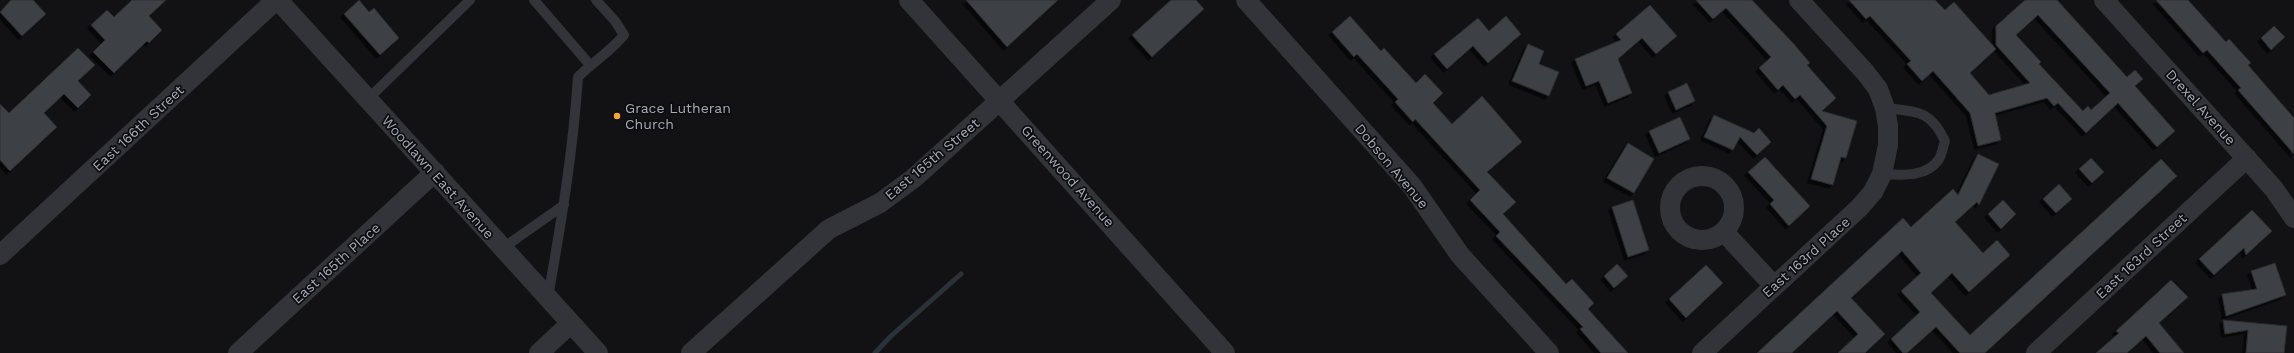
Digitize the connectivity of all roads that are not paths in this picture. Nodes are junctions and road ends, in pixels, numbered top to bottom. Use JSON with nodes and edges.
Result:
{"nodes":[{"id":1,"x":277,"y":0,"type":"edge"},
{"id":2,"x":470,"y":0,"type":"edge"},
{"id":3,"x":534,"y":0,"type":"edge"},
{"id":4,"x":596,"y":0,"type":"edge"},
{"id":5,"x":909,"y":0,"type":"edge"},
{"id":6,"x":1111,"y":0,"type":"edge"},
{"id":7,"x":1246,"y":0,"type":"edge"},
{"id":8,"x":1799,"y":0,"type":"edge"},
{"id":9,"x":2104,"y":0,"type":"edge"},
{"id":10,"x":590,"y":65,"type":"junction"},
{"id":11,"x":368,"y":99,"type":"junction"},
{"id":12,"x":1000,"y":100,"type":"junction"},
{"id":13,"x":1885,"y":108,"type":"junction"},
{"id":14,"x":2247,"y":158,"type":"junction"},
{"id":15,"x":435,"y":172,"type":"junction"},
{"id":16,"x":1882,"y":174,"type":"junction"},
{"id":17,"x":564,"y":205,"type":"junction"},
{"id":18,"x":2294,"y":218,"type":"edge"},
{"id":19,"x":1724,"y":232,"type":"dead end"},
{"id":20,"x":503,"y":248,"type":"junction"},
{"id":21,"x":0,"y":255,"type":"edge"},
{"id":22,"x":1774,"y":286,"type":"junction"},
{"id":23,"x":548,"y":297,"type":"junction"},
{"id":24,"x":571,"y":323,"type":"junction"},
{"id":25,"x":238,"y":353,"type":"edge"},
{"id":26,"x":539,"y":353,"type":"edge"},
{"id":27,"x":598,"y":353,"type":"edge"},
{"id":28,"x":691,"y":353,"type":"edge"},
{"id":29,"x":1225,"y":353,"type":"edge"},
{"id":30,"x":1549,"y":353,"type":"edge"},
{"id":31,"x":1702,"y":353,"type":"edge"},
{"id":32,"x":2036,"y":353,"type":"edge"}],
"edges":[{"from":1,"to":11,"type":"street","name":"Woodlawn East Avenue"},
{"from":1,"to":21,"type":"street","name":"East 166th Street"},
{"from":2,"to":11,"type":"lane"},
{"from":3,"to":10,"type":"lane"},
{"from":4,"to":10,"type":"lane"},
{"from":5,"to":12,"type":"street","name":"Greenwood Avenue"},
{"from":6,"to":12,"type":"street","name":"East 165th Street"},
{"from":7,"to":30,"type":"street","name":"Dobson Avenue"},
{"from":8,"to":13,"type":"street","name":"East 163rd Place"},
{"from":9,"to":14,"type":"street","name":"Drexel Avenue"},
{"from":10,"to":17,"type":"lane"},
{"from":11,"to":15,"type":"street","name":"Woodlawn East Avenue"},
{"from":12,"to":28,"type":"street","name":"East 165th Street"},
{"from":12,"to":29,"type":"street","name":"Greenwood Avenue"},
{"from":13,"to":16,"type":"street","name":"East 163rd Place"},
{"from":13,"to":16,"type":"lane"},
{"from":14,"to":18,"type":"street","name":"Drexel Avenue"},
{"from":14,"to":32,"type":"street","name":"East 163rd Street"},
{"from":15,"to":20,"type":"street","name":"Woodlawn East Avenue"},
{"from":15,"to":25,"type":"street","name":"East 165th Place"},
{"from":16,"to":22,"type":"street","name":"East 163rd Place"},
{"from":17,"to":20,"type":"lane"},
{"from":17,"to":23,"type":"lane"},
{"from":19,"to":22,"type":"street"},
{"from":20,"to":23,"type":"street","name":"Woodlawn East Avenue"},
{"from":22,"to":31,"type":"street","name":"East 163rd Place"},
{"from":23,"to":24,"type":"street","name":"Woodlawn East Avenue"},
{"from":24,"to":26,"type":"street"},
{"from":24,"to":27,"type":"street","name":"Woodlawn East Avenue"}]}
